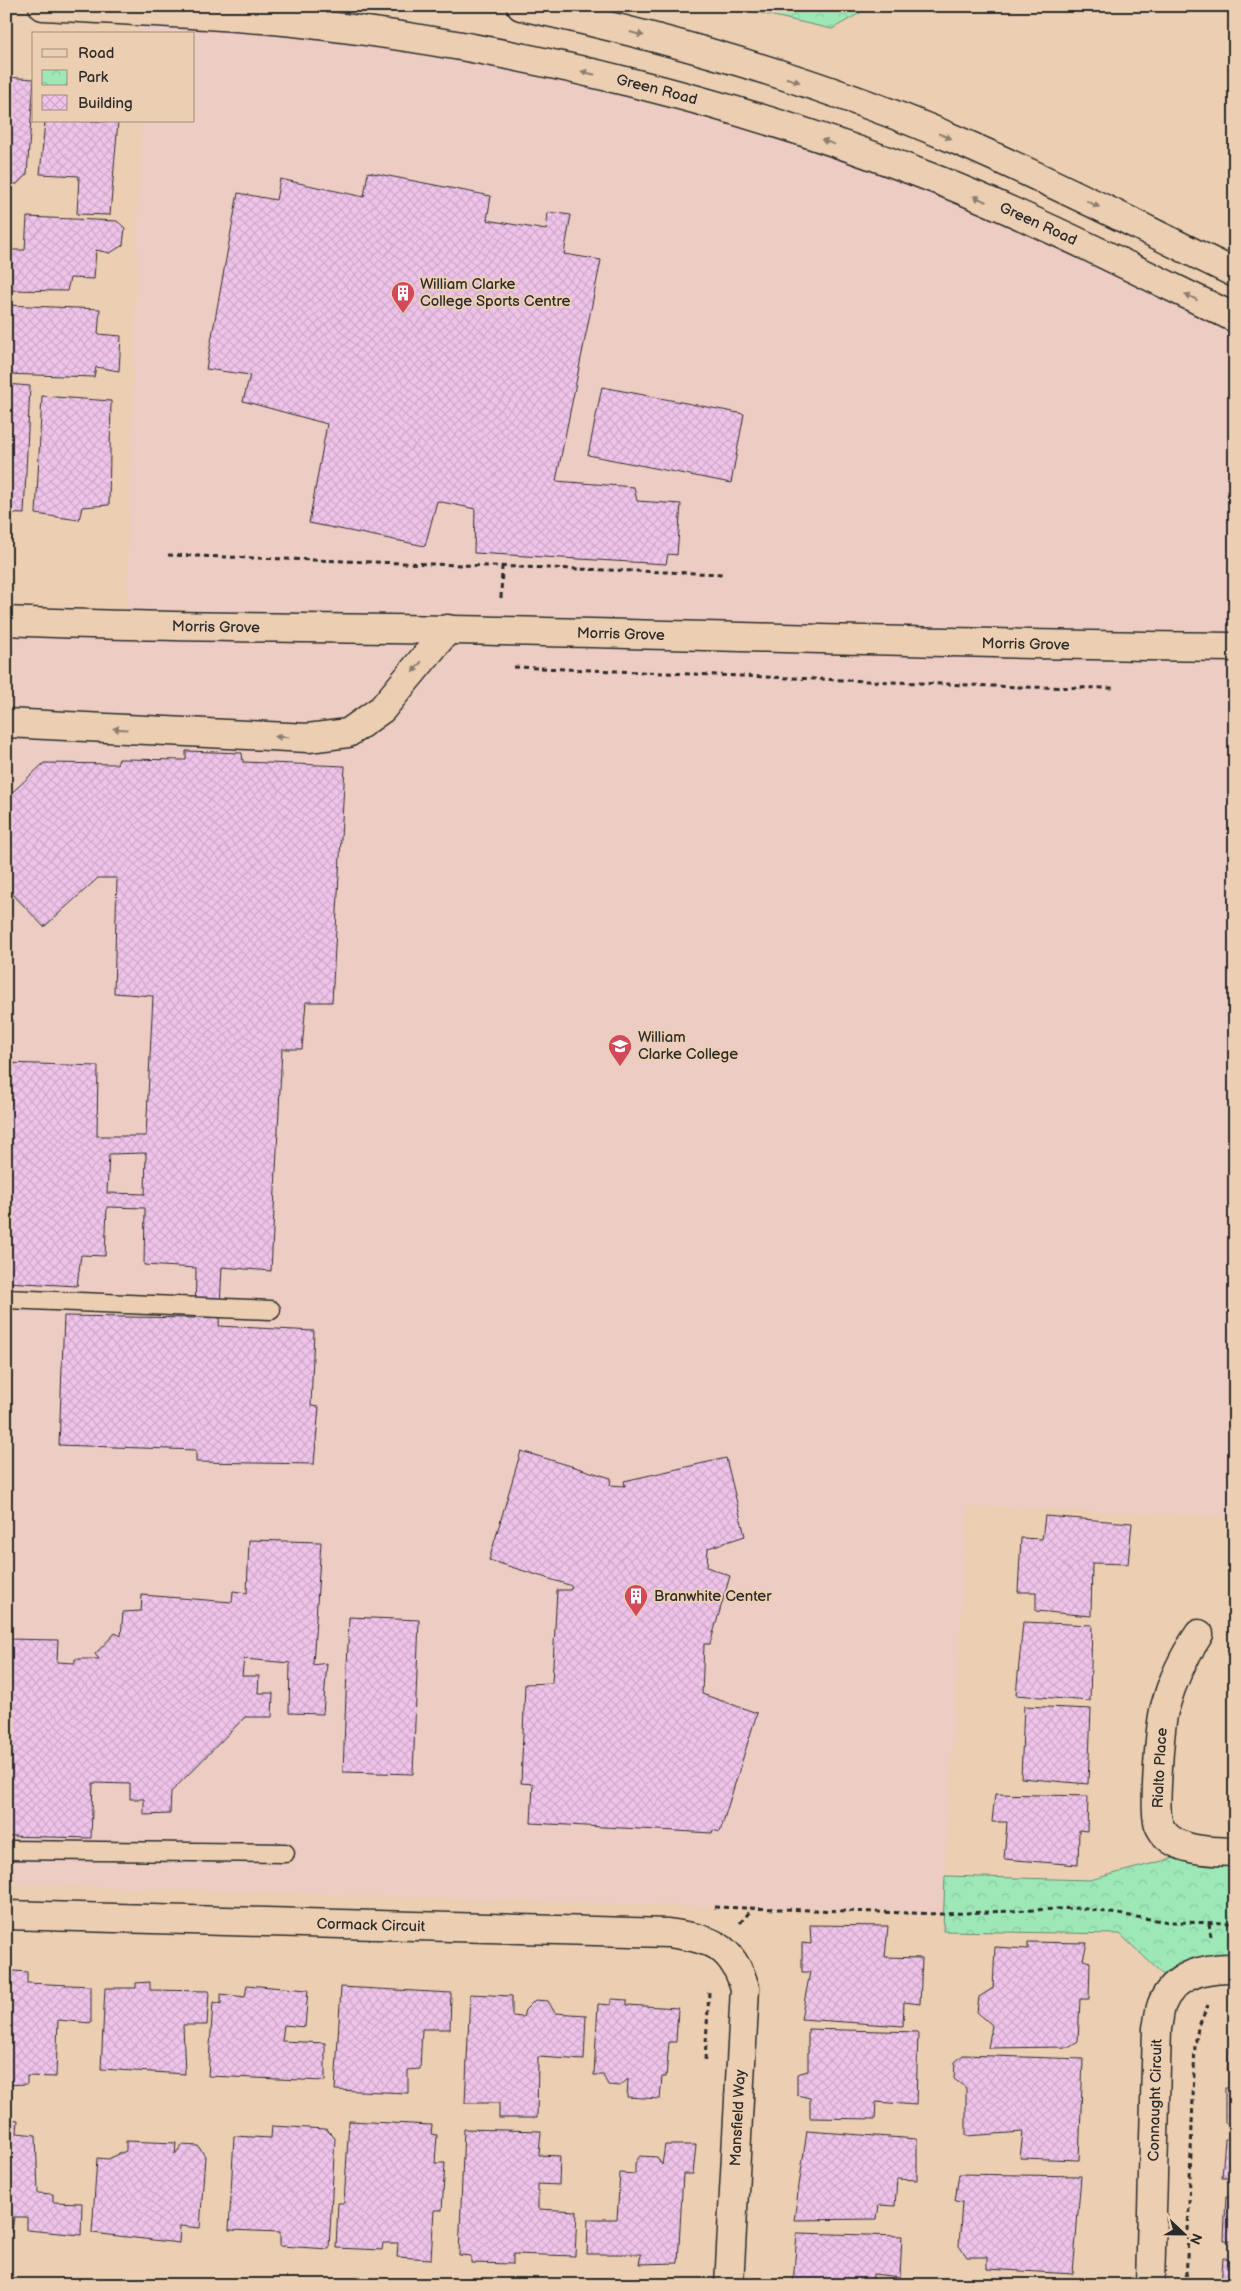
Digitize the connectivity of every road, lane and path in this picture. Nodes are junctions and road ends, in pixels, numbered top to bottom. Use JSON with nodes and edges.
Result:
{"nodes":[{"id":1,"x":42,"y":6,"type":"edge"},
{"id":2,"x":521,"y":6,"type":"edge"},
{"id":3,"x":1235,"y":272,"type":"edge"},
{"id":4,"x":1235,"y":318,"type":"edge"},
{"id":5,"x":168,"y":555,"type":"dead end"},
{"id":6,"x":724,"y":574,"type":"dead end"},
{"id":7,"x":6,"y":621,"type":"edge"},
{"id":8,"x":448,"y":630,"type":"junction"},
{"id":9,"x":1235,"y":647,"type":"edge"},
{"id":10,"x":506,"y":667,"type":"dead end"},
{"id":11,"x":1115,"y":688,"type":"dead end"},
{"id":12,"x":6,"y":724,"type":"edge"},
{"id":13,"x":6,"y":1300,"type":"edge"},
{"id":14,"x":271,"y":1310,"type":"dead end"},
{"id":15,"x":1199,"y":1634,"type":"dead end"},
{"id":16,"x":6,"y":1850,"type":"edge"},
{"id":17,"x":1235,"y":1852,"type":"edge"},
{"id":18,"x":285,"y":1853,"type":"dead end"},
{"id":19,"x":6,"y":1915,"type":"edge"},
{"id":20,"x":1209,"y":1923,"type":"dead end"},
{"id":21,"x":730,"y":1955,"type":"joint"},
{"id":22,"x":1225,"y":1967,"type":"edge"},
{"id":23,"x":729,"y":2285,"type":"edge"},
{"id":24,"x":1150,"y":2285,"type":"edge"},
{"id":25,"x":1186,"y":2285,"type":"edge"}],
"edges":[{"from":4,"to":1,"type":"street","name":"Green Road","one_way":true},
{"from":2,"to":3,"type":"street","one_way":true},
{"from":5,"to":6,"type":"path"},
{"from":7,"to":8,"type":"street","name":"Morris Grove"},
{"from":8,"to":9,"type":"street","name":"Morris Grove"},
{"from":8,"to":12,"type":"street","one_way":true},
{"from":10,"to":11,"type":"path"},
{"from":13,"to":14,"type":"lane"},
{"from":15,"to":17,"type":"street","name":"Rialto Place"},
{"from":16,"to":18,"type":"lane"},
{"from":19,"to":21,"type":"street","name":"Cormack Circuit"},
{"from":20,"to":22,"type":"path"},
{"from":21,"to":23,"type":"street","name":"Mansfield Way"},
{"from":22,"to":24,"type":"street","name":"Connaught Circuit"},
{"from":22,"to":25,"type":"path"}]}
